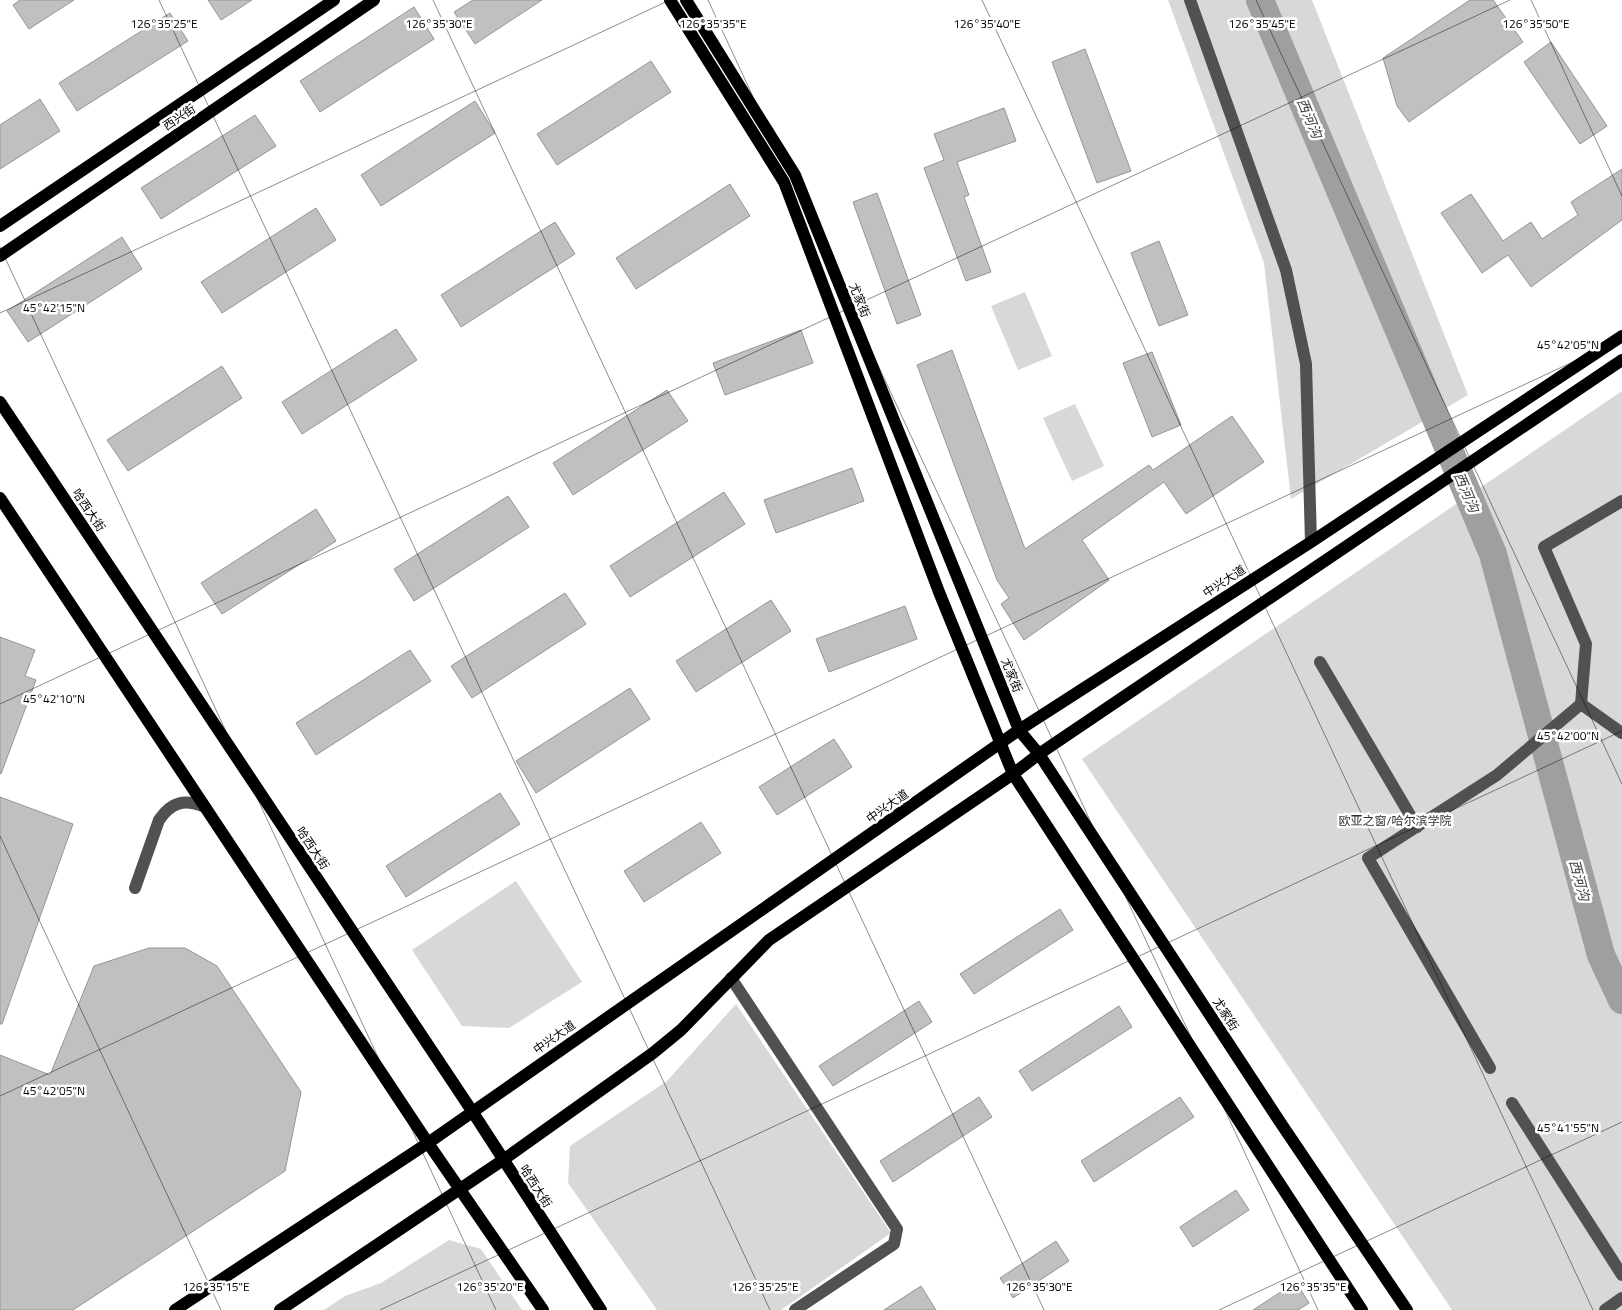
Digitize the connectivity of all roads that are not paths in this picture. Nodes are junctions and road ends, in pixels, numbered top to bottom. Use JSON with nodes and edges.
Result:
{"nodes":[{"id":1,"x":334,"y":0,"type":"edge"},
{"id":2,"x":374,"y":0,"type":"edge"},
{"id":3,"x":670,"y":0,"type":"edge"},
{"id":4,"x":686,"y":0,"type":"edge"},
{"id":5,"x":1190,"y":0,"type":"edge"},
{"id":6,"x":0,"y":226,"type":"edge"},
{"id":7,"x":0,"y":256,"type":"edge"},
{"id":8,"x":1622,"y":336,"type":"edge"},
{"id":9,"x":1622,"y":360,"type":"edge"},
{"id":10,"x":0,"y":402,"type":"edge"},
{"id":11,"x":0,"y":498,"type":"edge"},
{"id":12,"x":1622,"y":501,"type":"edge"},
{"id":13,"x":1311,"y":542,"type":"junction"},
{"id":14,"x":1320,"y":662,"type":"dead end"},
{"id":15,"x":1581,"y":704,"type":"junction"},
{"id":16,"x":1019,"y":730,"type":"junction"},
{"id":17,"x":1622,"y":733,"type":"edge"},
{"id":18,"x":1000,"y":743,"type":"junction"},
{"id":19,"x":1039,"y":754,"type":"junction"},
{"id":20,"x":1013,"y":774,"type":"junction"},
{"id":21,"x":205,"y":807,"type":"junction"},
{"id":22,"x":1417,"y":827,"type":"junction"},
{"id":23,"x":135,"y":888,"type":"dead end"},
{"id":24,"x":731,"y":978,"type":"junction"},
{"id":25,"x":1490,"y":1068,"type":"dead end"},
{"id":26,"x":1512,"y":1103,"type":"dead end"},
{"id":27,"x":472,"y":1111,"type":"junction"},
{"id":28,"x":428,"y":1143,"type":"junction"},
{"id":29,"x":503,"y":1160,"type":"junction"},
{"id":30,"x":460,"y":1188,"type":"junction"},
{"id":31,"x":1622,"y":1275,"type":"edge"},
{"id":32,"x":1622,"y":1298,"type":"edge"},
{"id":33,"x":175,"y":1310,"type":"edge"},
{"id":34,"x":280,"y":1310,"type":"edge"},
{"id":35,"x":543,"y":1310,"type":"edge"},
{"id":36,"x":601,"y":1310,"type":"edge"},
{"id":37,"x":795,"y":1310,"type":"edge"},
{"id":38,"x":1362,"y":1310,"type":"edge"},
{"id":39,"x":1407,"y":1310,"type":"edge"},
{"id":40,"x":1605,"y":1310,"type":"edge"}],
"edges":[{"from":1,"to":6,"type":"main road","name":"西兴街"},
{"from":2,"to":7,"type":"main road","name":"西兴街"},
{"from":3,"to":18,"type":"main road"},
{"from":4,"to":16,"type":"main road","name":"尤家街"},
{"from":5,"to":13,"type":"lane"},
{"from":8,"to":13,"type":"main road","name":"中兴大道"},
{"from":9,"to":19,"type":"main road"},
{"from":10,"to":27,"type":"main road","name":"哈西大街"},
{"from":11,"to":21,"type":"main road"},
{"from":12,"to":15,"type":"lane"},
{"from":13,"to":16,"type":"main road","name":"中兴大道"},
{"from":14,"to":22,"type":"lane"},
{"from":15,"to":17,"type":"lane"},
{"from":15,"to":22,"type":"lane"},
{"from":16,"to":18,"type":"main road","name":"中兴大道"},
{"from":16,"to":19,"type":"main road","name":"尤家街"},
{"from":18,"to":20,"type":"main road"},
{"from":18,"to":27,"type":"main road","name":"中兴大道"},
{"from":19,"to":20,"type":"main road"},
{"from":19,"to":39,"type":"main road","name":"尤家街"},
{"from":20,"to":24,"type":"main road"},
{"from":20,"to":38,"type":"main road"},
{"from":21,"to":23,"type":"lane"},
{"from":21,"to":28,"type":"main road"},
{"from":22,"to":25,"type":"lane"},
{"from":24,"to":29,"type":"main road"},
{"from":24,"to":37,"type":"lane"},
{"from":26,"to":31,"type":"lane"},
{"from":27,"to":28,"type":"main road","name":"中兴大道"},
{"from":27,"to":29,"type":"main road","name":"哈西大街"},
{"from":28,"to":30,"type":"main road"},
{"from":28,"to":33,"type":"main road","name":"中兴大道"},
{"from":29,"to":30,"type":"main road"},
{"from":29,"to":36,"type":"main road","name":"哈西大街"},
{"from":30,"to":34,"type":"main road"},
{"from":30,"to":35,"type":"main road"},
{"from":32,"to":40,"type":"lane"}]}
